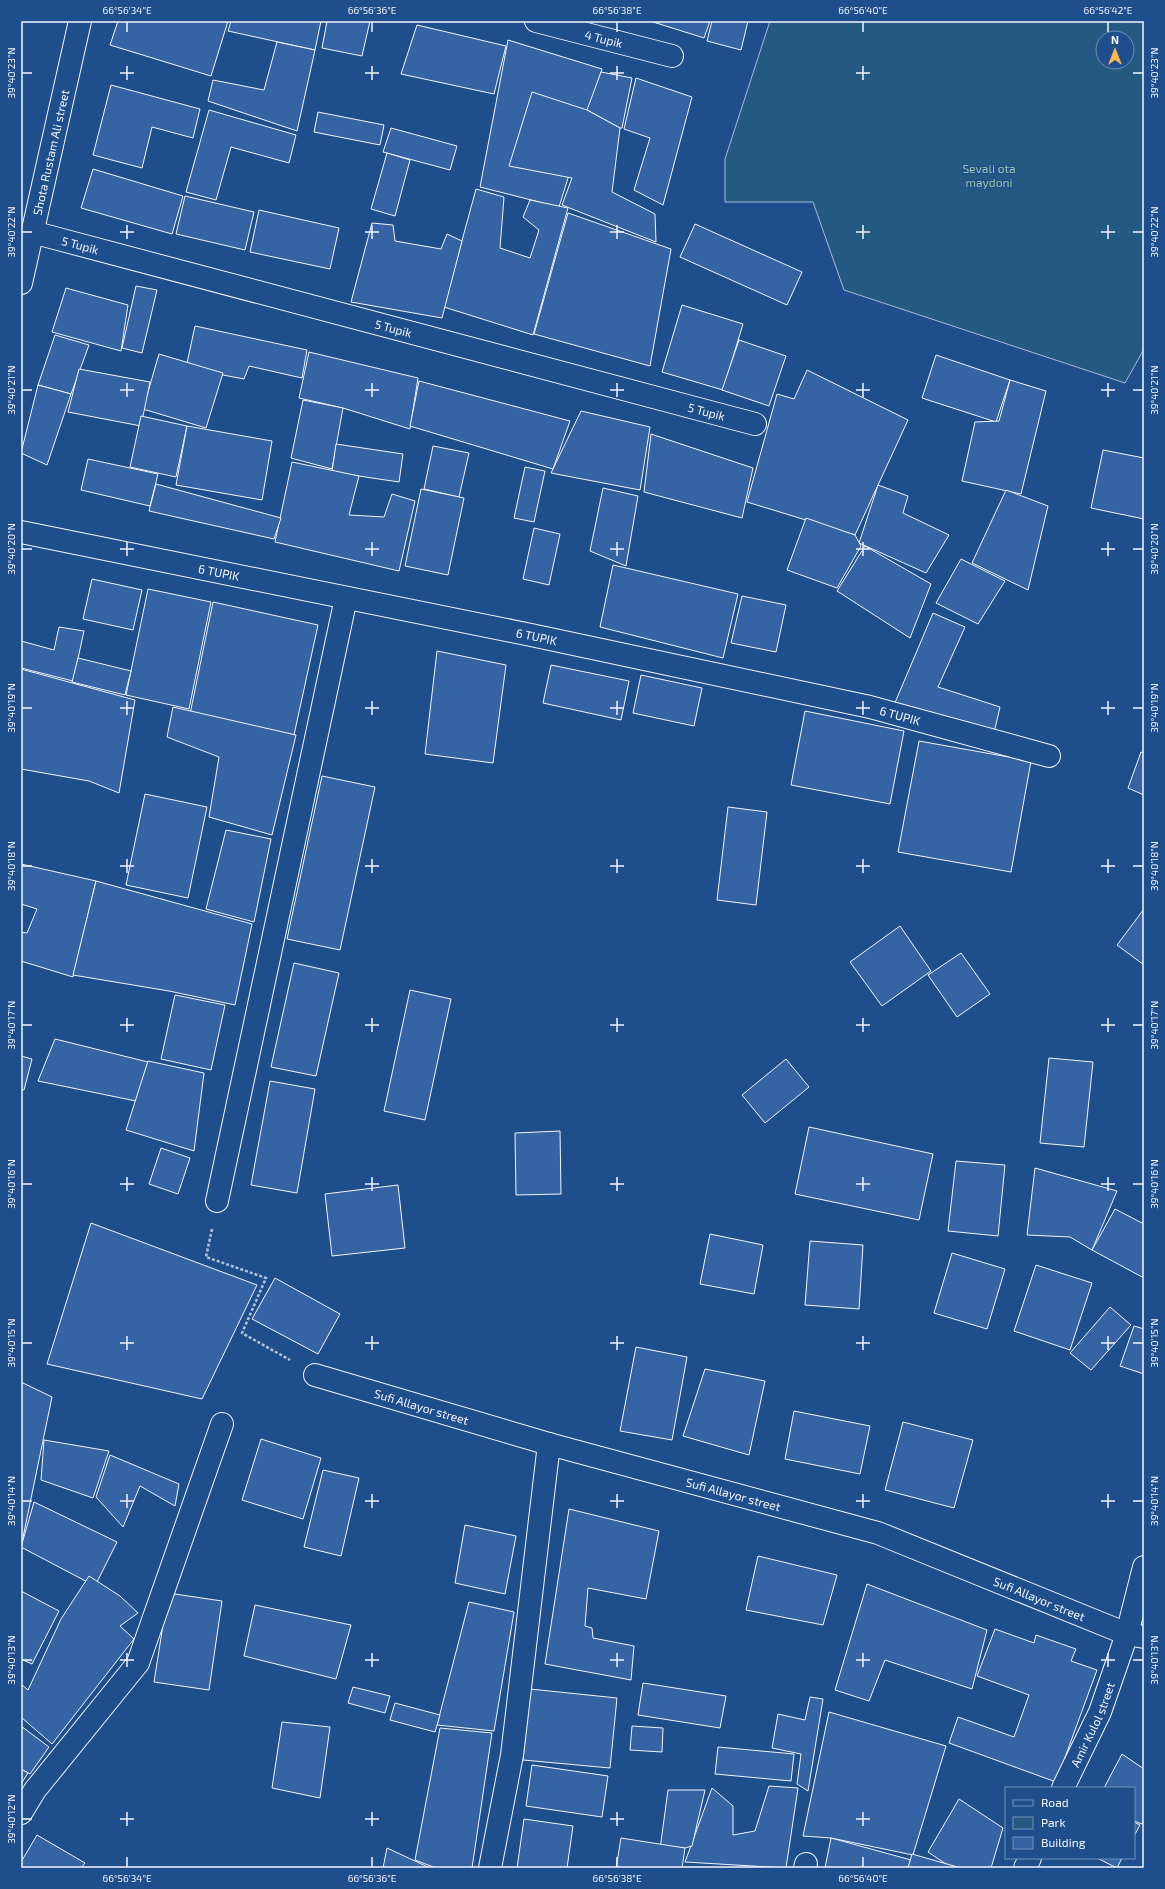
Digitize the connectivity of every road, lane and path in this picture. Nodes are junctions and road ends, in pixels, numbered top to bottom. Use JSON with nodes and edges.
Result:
{"nodes":[{"id":1,"x":536,"y":21,"type":"edge"},
{"id":2,"x":74,"y":23,"type":"edge"},
{"id":3,"x":672,"y":56,"type":"dead end"},
{"id":4,"x":32,"y":232,"type":"junction"},
{"id":5,"x":21,"y":283,"type":"edge"},
{"id":6,"x":755,"y":424,"type":"dead end"},
{"id":7,"x":21,"y":532,"type":"edge"},
{"id":8,"x":346,"y":598,"type":"junction"},
{"id":9,"x":1049,"y":756,"type":"dead end"},
{"id":10,"x":218,"y":1201,"type":"joint"},
{"id":11,"x":315,"y":1375,"type":"joint"},
{"id":12,"x":222,"y":1424,"type":"dead end"},
{"id":13,"x":549,"y":1444,"type":"junction"},
{"id":14,"x":1144,"y":1568,"type":"edge"},
{"id":15,"x":1136,"y":1636,"type":"edge"},
{"id":16,"x":1064,"y":1787,"type":"edge"},
{"id":17,"x":21,"y":1813,"type":"edge"},
{"id":18,"x":1030,"y":1859,"type":"edge"},
{"id":19,"x":490,"y":1868,"type":"edge"},
{"id":20,"x":1025,"y":1868,"type":"edge"}],
"edges":[{"from":1,"to":3,"type":"street","name":"4 Tupik"},
{"from":2,"to":4,"type":"street","name":"Shota Rustam Ali street"},
{"from":4,"to":5,"type":"street","name":"Shota Rustam Ali street"},
{"from":4,"to":6,"type":"street","name":"5 Tupik"},
{"from":7,"to":8,"type":"street","name":"6 TUPIK"},
{"from":8,"to":9,"type":"street","name":"6 TUPIK"},
{"from":8,"to":10,"type":"street"},
{"from":10,"to":11,"type":"path"},
{"from":11,"to":13,"type":"street","name":"Sufi Allayor street"},
{"from":12,"to":17,"type":"street"},
{"from":13,"to":15,"type":"street","name":"Sufi Allayor street"},
{"from":13,"to":19,"type":"street"},
{"from":14,"to":15,"type":"street","name":"Amir Kulol street"},
{"from":15,"to":16,"type":"street","name":"Amir Kulol street"},
{"from":18,"to":20,"type":"street"}]}
